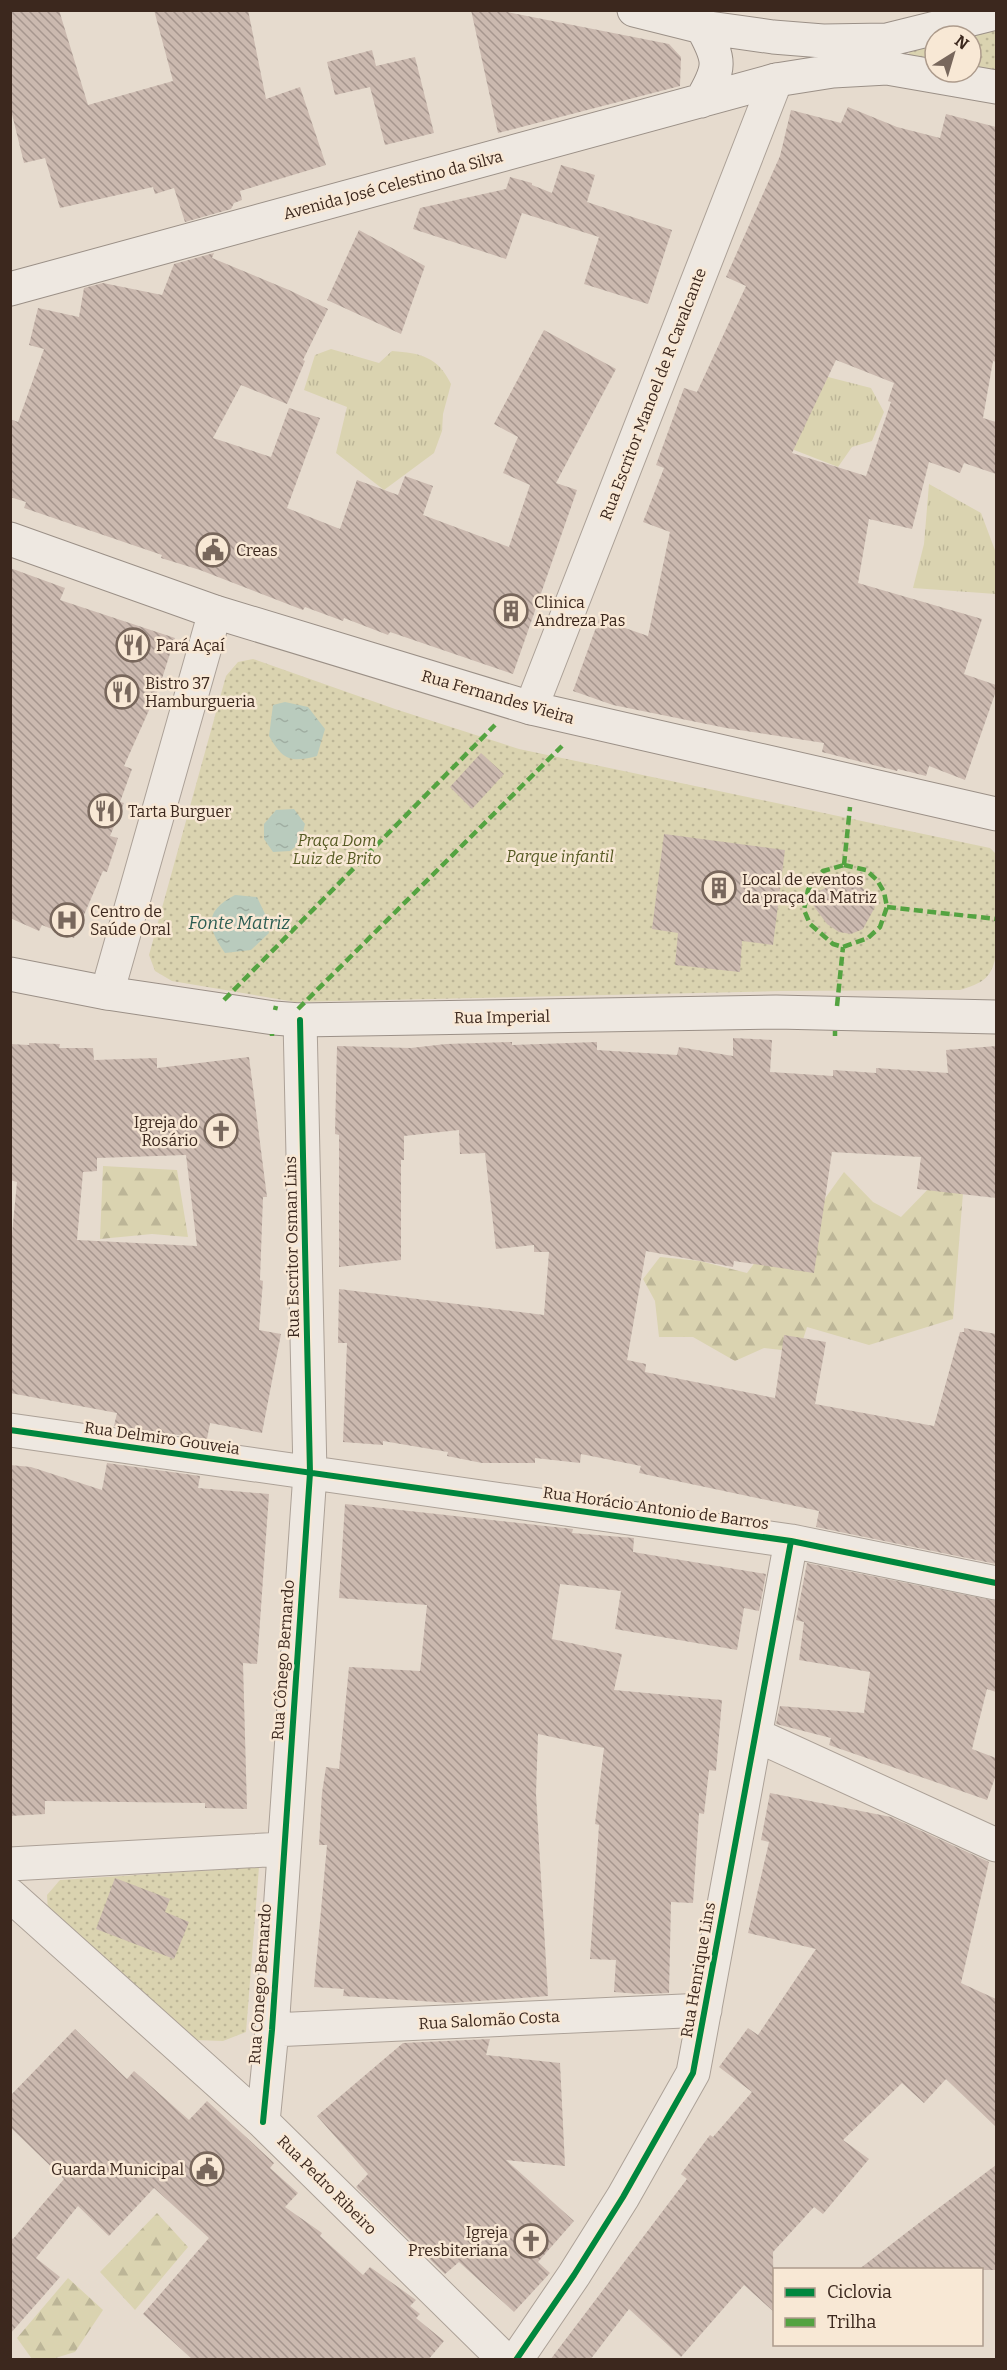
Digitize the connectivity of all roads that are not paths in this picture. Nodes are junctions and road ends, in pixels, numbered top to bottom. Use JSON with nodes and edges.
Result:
{"nodes":[{"id":1,"x":634,"y":10,"type":"edge"},
{"id":2,"x":996,"y":13,"type":"edge"},
{"id":3,"x":702,"y":27,"type":"junction"},
{"id":4,"x":887,"y":54,"type":"junction"},
{"id":5,"x":776,"y":80,"type":"junction"},
{"id":6,"x":996,"y":87,"type":"edge"},
{"id":7,"x":701,"y":101,"type":"junction"},
{"id":8,"x":10,"y":289,"type":"edge"},
{"id":9,"x":10,"y":539,"type":"edge"},
{"id":10,"x":215,"y":612,"type":"junction"},
{"id":11,"x":531,"y":708,"type":"junction"},
{"id":12,"x":996,"y":814,"type":"edge"},
{"id":13,"x":10,"y":974,"type":"edge"},
{"id":14,"x":107,"y":993,"type":"junction"},
{"id":15,"x":996,"y":1017,"type":"edge"},
{"id":16,"x":300,"y":1020,"type":"junction"},
{"id":17,"x":10,"y":1430,"type":"edge"},
{"id":18,"x":310,"y":1473,"type":"junction"},
{"id":19,"x":791,"y":1541,"type":"junction"},
{"id":20,"x":996,"y":1583,"type":"edge"},
{"id":21,"x":756,"y":1735,"type":"junction"},
{"id":22,"x":996,"y":1845,"type":"edge"},
{"id":23,"x":284,"y":1849,"type":"junction"},
{"id":24,"x":10,"y":1864,"type":"edge"},
{"id":25,"x":10,"y":1895,"type":"edge"},
{"id":26,"x":705,"y":2010,"type":"junction"},
{"id":27,"x":272,"y":2030,"type":"junction"},
{"id":28,"x":263,"y":2122,"type":"junction"},
{"id":29,"x":505,"y":2360,"type":"edge"},
{"id":30,"x":516,"y":2360,"type":"edge"}],
"edges":[{"from":1,"to":3,"type":"street"},
{"from":2,"to":4,"type":"street"},
{"from":3,"to":4,"type":"street"},
{"from":3,"to":7,"type":"street"},
{"from":4,"to":5,"type":"street","name":"Avenida José Celestino da Silva"},
{"from":4,"to":6,"type":"street"},
{"from":5,"to":7,"type":"street","name":"Avenida José Celestino da Silva"},
{"from":5,"to":11,"type":"street","name":"Rua Escritor Manoel de R Cavalcante"},
{"from":7,"to":8,"type":"street","name":"Avenida José Celestino da Silva"},
{"from":9,"to":10,"type":"street","name":"Rua Fernandes Vieira"},
{"from":10,"to":11,"type":"street","name":"Rua Fernandes Vieira"},
{"from":10,"to":14,"type":"street"},
{"from":11,"to":12,"type":"street","name":"Rua Fernandes Vieira"},
{"from":13,"to":14,"type":"street","name":"Rua Imperial"},
{"from":14,"to":16,"type":"street","name":"Rua Imperial"},
{"from":15,"to":16,"type":"street","name":"Rua Imperial"},
{"from":16,"to":18,"type":"street","name":"Rua Escritor Osman Lins"},
{"from":17,"to":18,"type":"street","name":"Rua Delmiro Gouveia"},
{"from":18,"to":19,"type":"street","name":"Rua Horácio Antonio de Barros"},
{"from":18,"to":23,"type":"street","name":"Rua Cônego Bernardo"},
{"from":19,"to":20,"type":"street","name":"Rua Horácio Antonio de Barros"},
{"from":19,"to":21,"type":"street","name":"Rua Henrique Lins"},
{"from":21,"to":22,"type":"street"},
{"from":21,"to":26,"type":"street","name":"Rua Henrique Lins"},
{"from":23,"to":24,"type":"street"},
{"from":23,"to":27,"type":"street","name":"Rua Conego Bernardo"},
{"from":25,"to":28,"type":"street","name":"Rua Pedro Ribeiro"},
{"from":26,"to":27,"type":"street","name":"Rua Salomão Costa"},
{"from":26,"to":30,"type":"street","name":"Rua Henrique Lins"},
{"from":27,"to":28,"type":"street","name":"Rua Conego Bernardo"},
{"from":28,"to":29,"type":"street","name":"Rua Pedro Ribeiro"}]}
